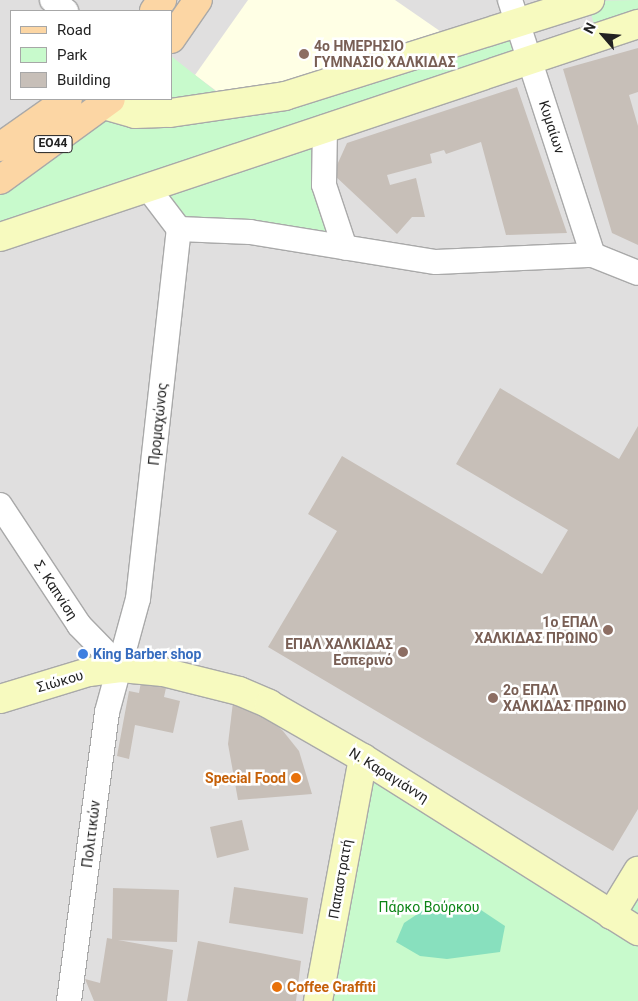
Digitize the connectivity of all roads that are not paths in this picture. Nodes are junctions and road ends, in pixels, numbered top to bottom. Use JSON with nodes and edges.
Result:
{"nodes":[{"id":1,"x":52,"y":0,"type":"edge"},
{"id":2,"x":198,"y":0,"type":"edge"},
{"id":3,"x":590,"y":0,"type":"edge"},
{"id":4,"x":65,"y":10,"type":"edge"},
{"id":5,"x":514,"y":12,"type":"edge"},
{"id":6,"x":638,"y":24,"type":"edge"},
{"id":7,"x":172,"y":38,"type":"edge"},
{"id":8,"x":530,"y":60,"type":"junction"},
{"id":9,"x":67,"y":100,"type":"edge"},
{"id":10,"x":108,"y":102,"type":"edge"},
{"id":11,"x":326,"y":127,"type":"junction"},
{"id":12,"x":0,"y":147,"type":"edge"},
{"id":13,"x":0,"y":180,"type":"edge"},
{"id":14,"x":147,"y":187,"type":"junction"},
{"id":15,"x":178,"y":229,"type":"junction"},
{"id":16,"x":0,"y":237,"type":"edge"},
{"id":17,"x":345,"y":248,"type":"junction"},
{"id":18,"x":593,"y":254,"type":"junction"},
{"id":19,"x":638,"y":273,"type":"edge"},
{"id":20,"x":0,"y":505,"type":"edge"},
{"id":21,"x":120,"y":668,"type":"junction"},
{"id":22,"x":0,"y":699,"type":"edge"},
{"id":23,"x":363,"y":758,"type":"junction"},
{"id":24,"x":638,"y":871,"type":"edge"},
{"id":25,"x":611,"y":915,"type":"junction"},
{"id":26,"x":638,"y":930,"type":"edge"},
{"id":27,"x":69,"y":1001,"type":"edge"},
{"id":28,"x":318,"y":1001,"type":"edge"}],
"edges":[{"from":1,"to":4,"type":"street"},
{"from":2,"to":7,"type":"main road"},
{"from":3,"to":5,"type":"street"},
{"from":5,"to":8,"type":"street","name":"Κυμαίων"},
{"from":5,"to":10,"type":"street"},
{"from":6,"to":8,"type":"street"},
{"from":8,"to":11,"type":"street"},
{"from":8,"to":18,"type":"street","name":"Κυμαίων"},
{"from":9,"to":12,"type":"main road","number":"ΕΟ44"},
{"from":10,"to":13,"type":"main road","number":"ΕΟ44"},
{"from":11,"to":14,"type":"street"},
{"from":11,"to":17,"type":"street"},
{"from":14,"to":15,"type":"street"},
{"from":14,"to":16,"type":"street"},
{"from":15,"to":17,"type":"street"},
{"from":15,"to":21,"type":"street","name":"Προμαχώνος"},
{"from":17,"to":18,"type":"street"},
{"from":18,"to":19,"type":"street"},
{"from":20,"to":21,"type":"street","name":"Σ. Καπνίση"},
{"from":21,"to":22,"type":"street","name":"Σιώκου"},
{"from":21,"to":23,"type":"street","name":"Ν. Καραγιάννη"},
{"from":21,"to":27,"type":"street","name":"Πολιτικών"},
{"from":23,"to":25,"type":"street","name":"Ν. Καραγιάννη"},
{"from":23,"to":28,"type":"street","name":"Παπαστρατή"},
{"from":24,"to":25,"type":"street"},
{"from":25,"to":26,"type":"street","name":"Ν. Καραγιάννη"}]}
